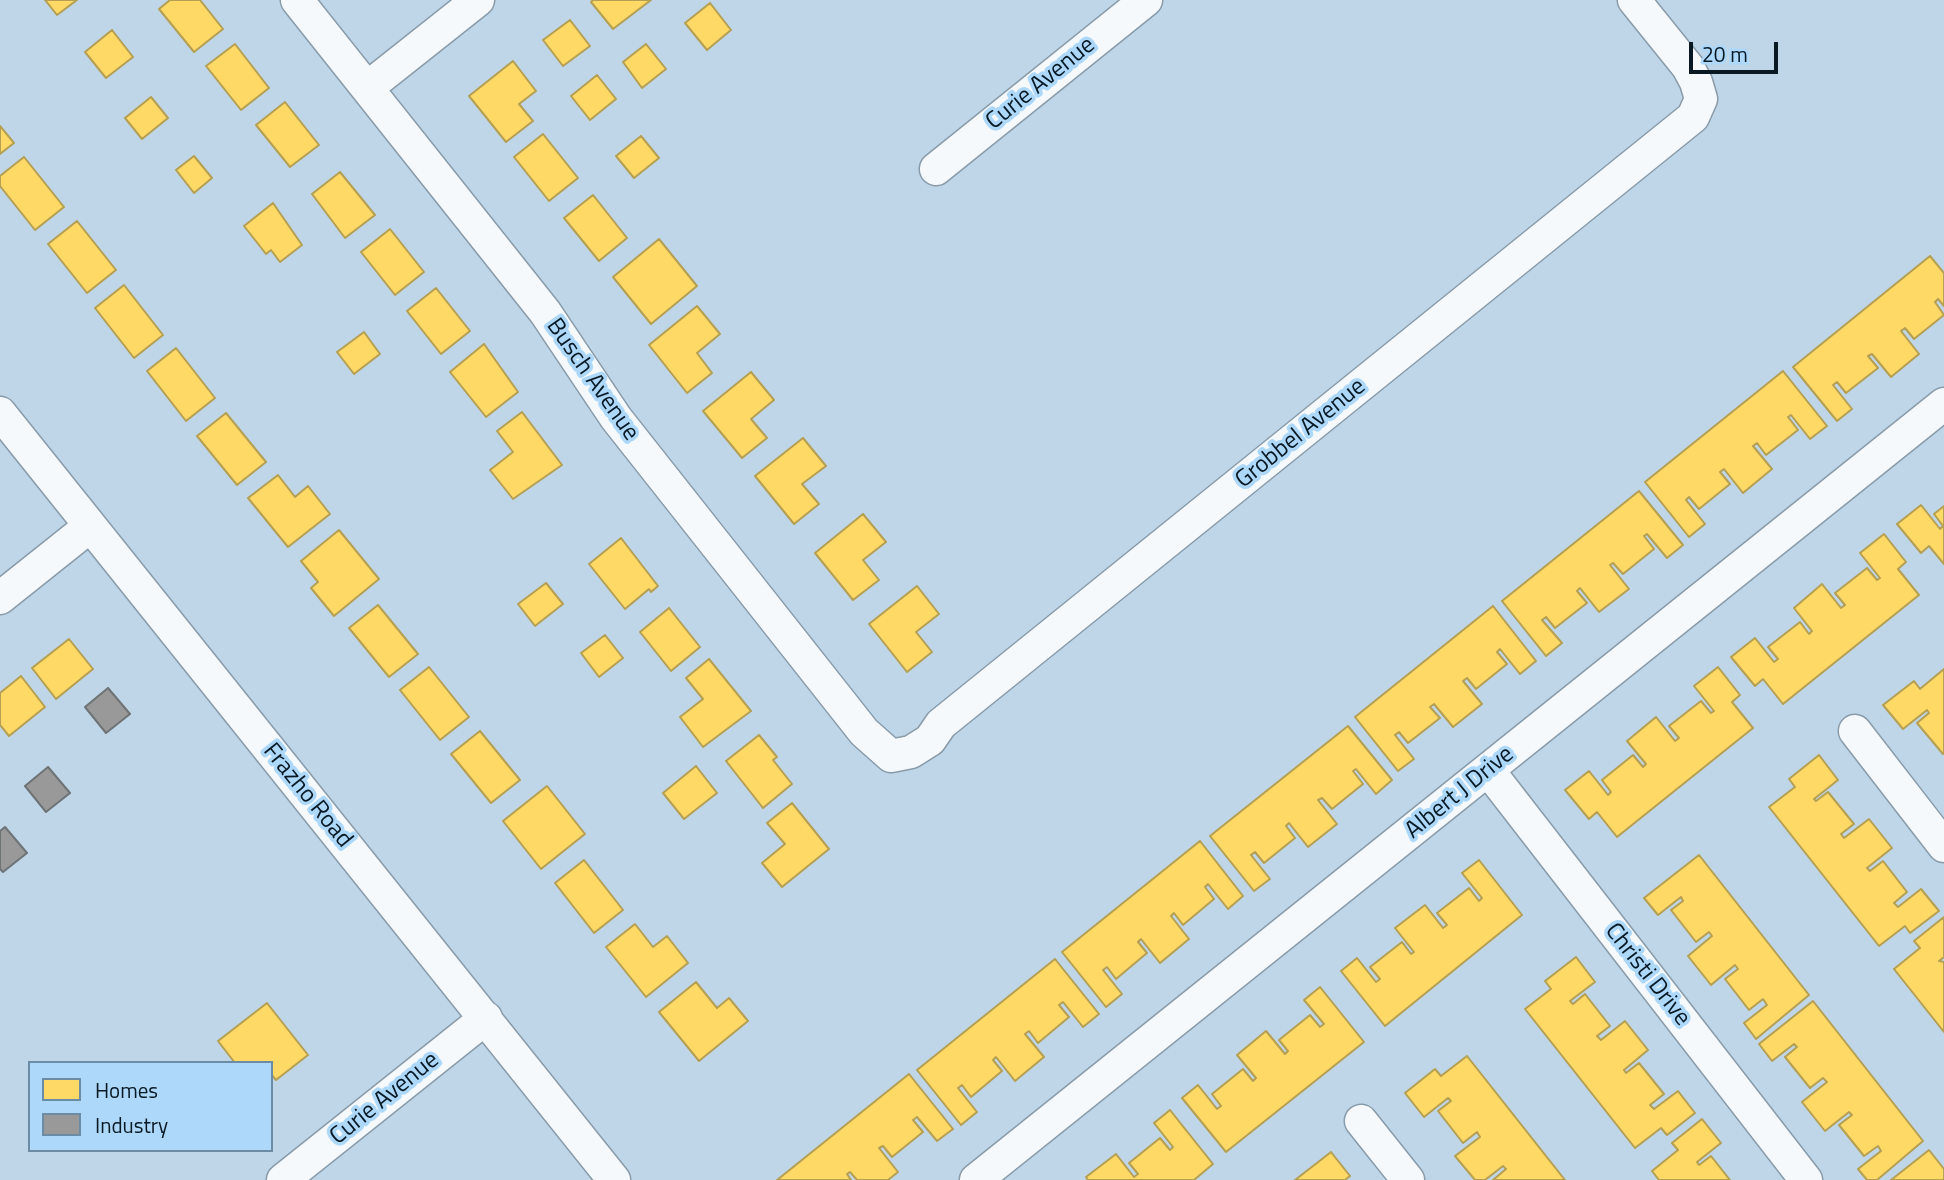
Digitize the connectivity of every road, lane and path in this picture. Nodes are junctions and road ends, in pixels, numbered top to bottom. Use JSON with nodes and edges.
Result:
{"nodes":[{"id":1,"x":297,"y":0,"type":"edge"},
{"id":2,"x":478,"y":0,"type":"edge"},
{"id":3,"x":1146,"y":0,"type":"edge"},
{"id":4,"x":1634,"y":0,"type":"edge"},
{"id":5,"x":367,"y":88,"type":"junction"},
{"id":6,"x":936,"y":169,"type":"dead end"},
{"id":7,"x":1944,"y":404,"type":"edge"},
{"id":8,"x":0,"y":414,"type":"edge"},
{"id":9,"x":89,"y":527,"type":"junction"},
{"id":10,"x":0,"y":598,"type":"edge"},
{"id":11,"x":1855,"y":731,"type":"dead end"},
{"id":12,"x":891,"y":756,"type":"joint"},
{"id":13,"x":1488,"y":771,"type":"junction"},
{"id":14,"x":1944,"y":846,"type":"edge"},
{"id":15,"x":486,"y":1018,"type":"junction"},
{"id":16,"x":1361,"y":1121,"type":"dead end"},
{"id":17,"x":284,"y":1180,"type":"edge"},
{"id":18,"x":614,"y":1180,"type":"edge"},
{"id":19,"x":976,"y":1180,"type":"edge"},
{"id":20,"x":1408,"y":1180,"type":"edge"},
{"id":21,"x":1806,"y":1180,"type":"edge"}],
"edges":[{"from":1,"to":5,"type":"street","name":"Busch Avenue"},
{"from":2,"to":5,"type":"street"},
{"from":3,"to":6,"type":"street","name":"Curie Avenue"},
{"from":4,"to":12,"type":"street","name":"Grobbel Avenue"},
{"from":5,"to":12,"type":"street","name":"Busch Avenue"},
{"from":7,"to":13,"type":"street","name":"Albert J Drive"},
{"from":8,"to":9,"type":"street","name":"Frazho Road"},
{"from":9,"to":10,"type":"street"},
{"from":9,"to":15,"type":"street","name":"Frazho Road"},
{"from":11,"to":14,"type":"street"},
{"from":13,"to":19,"type":"street","name":"Albert J Drive"},
{"from":13,"to":21,"type":"street","name":"Christi Drive"},
{"from":15,"to":17,"type":"street","name":"Curie Avenue"},
{"from":15,"to":18,"type":"street","name":"Frazho Road"},
{"from":16,"to":20,"type":"street"}]}
